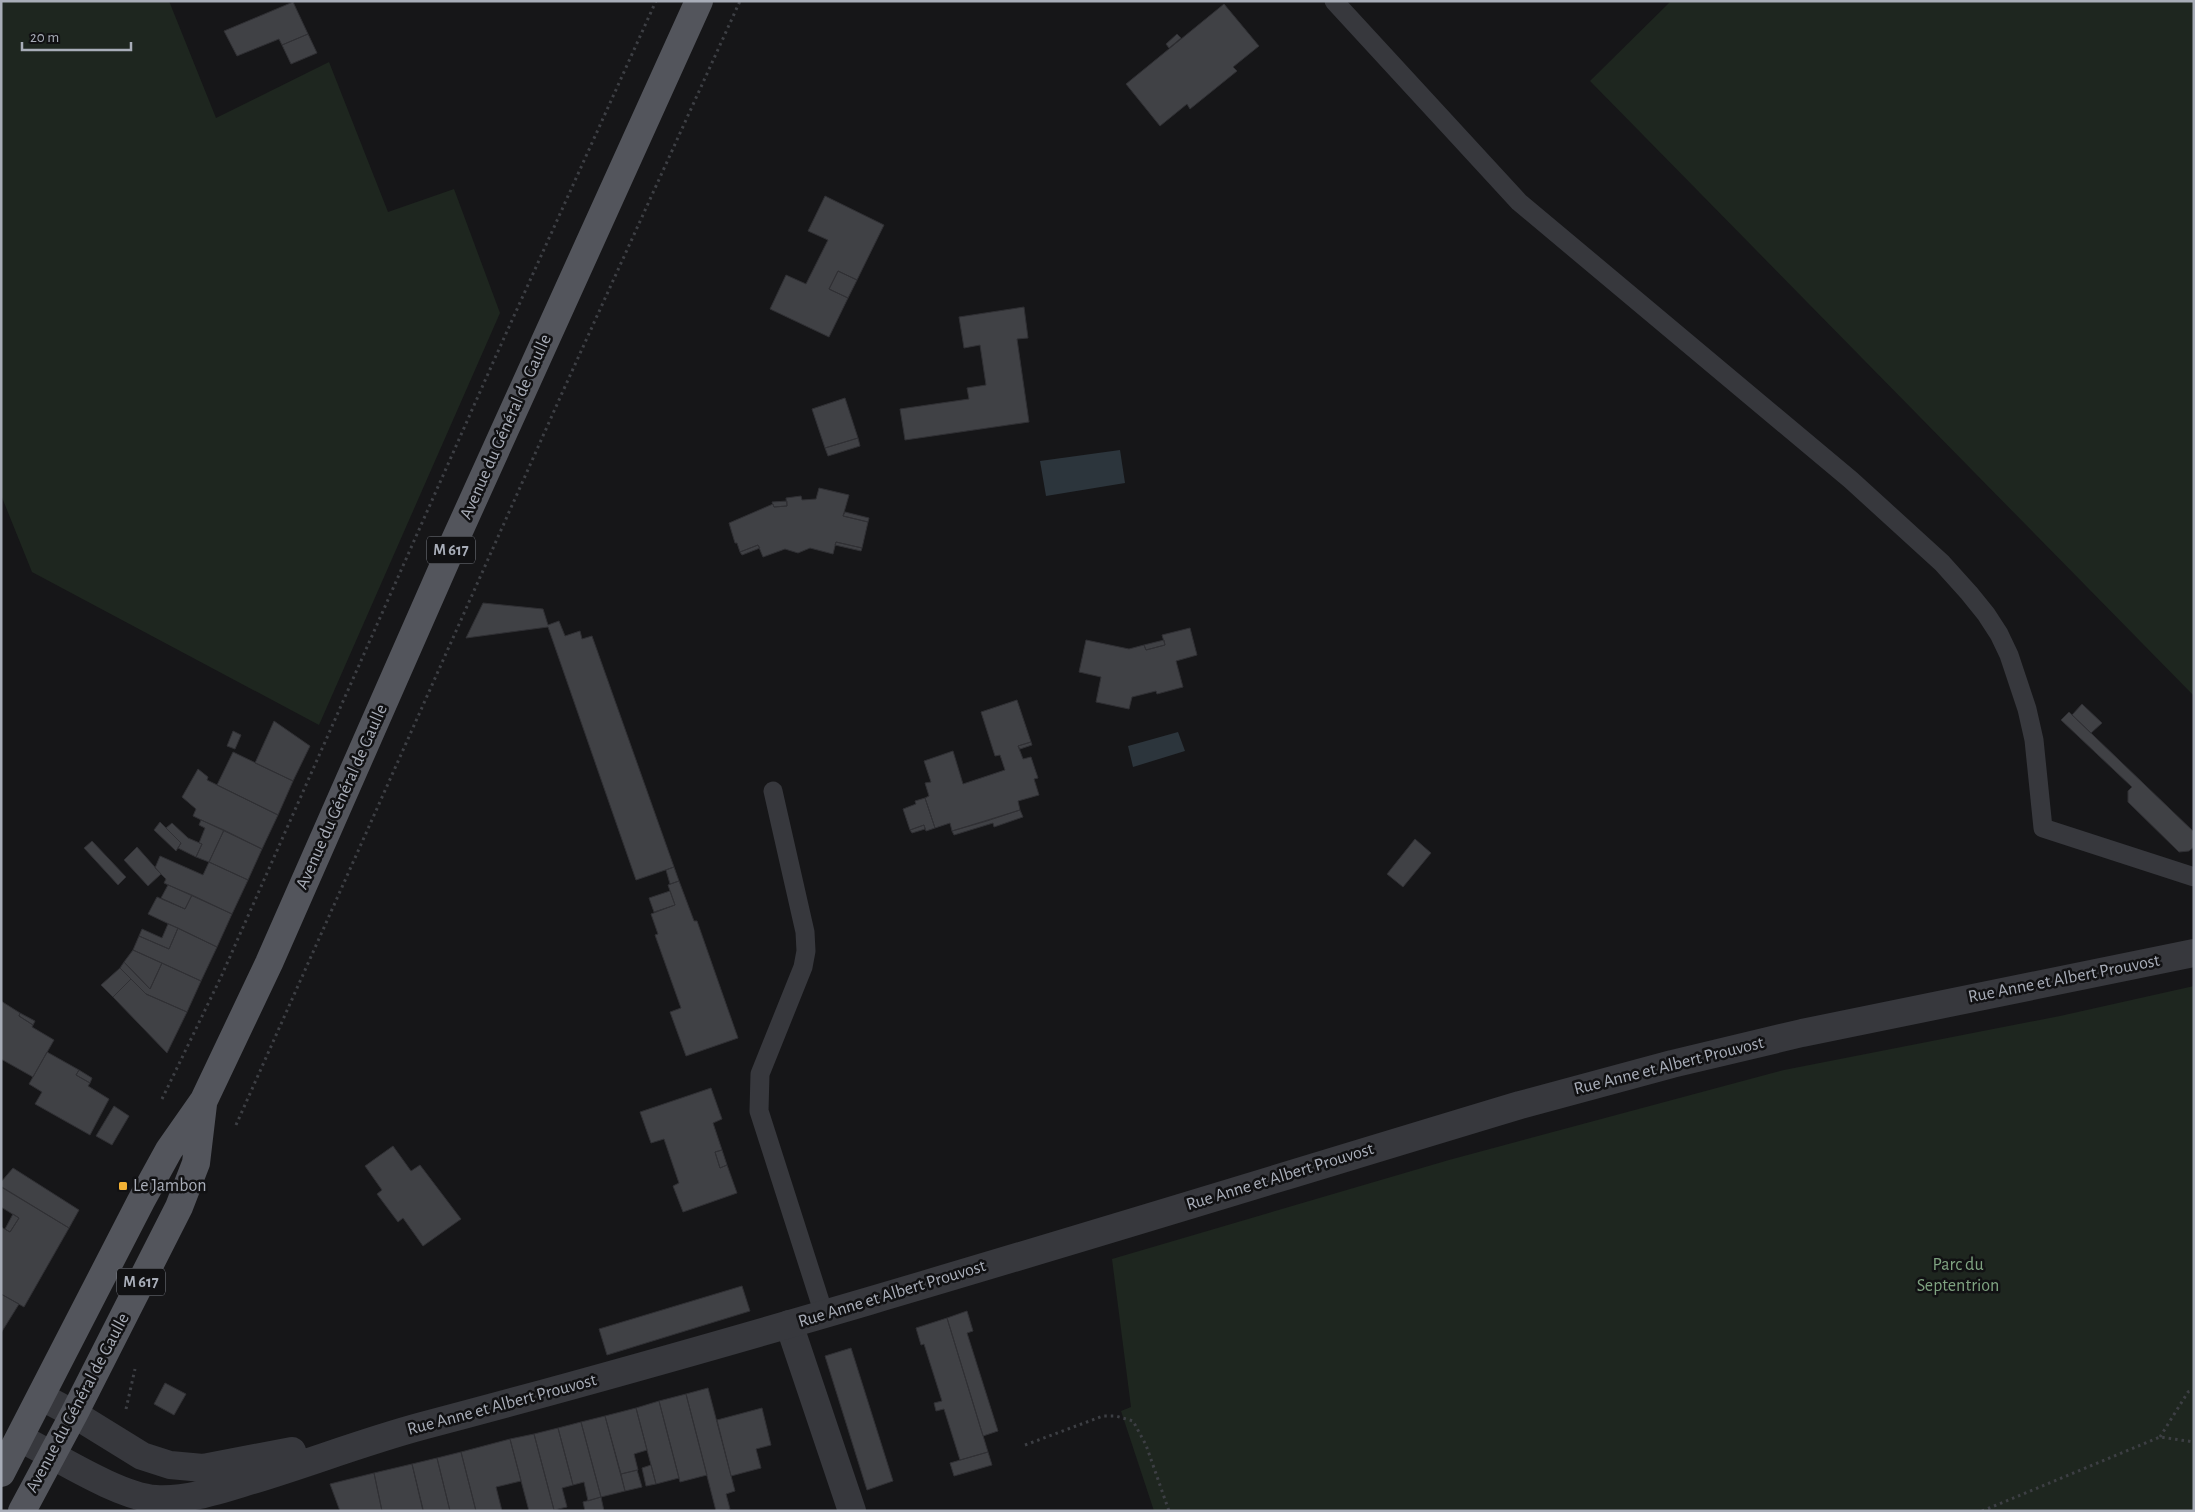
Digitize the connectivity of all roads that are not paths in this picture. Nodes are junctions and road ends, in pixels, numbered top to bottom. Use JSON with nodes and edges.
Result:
{"nodes":[{"id":1,"x":699,"y":1,"type":"edge"},
{"id":2,"x":1334,"y":1,"type":"edge"},
{"id":3,"x":773,"y":791,"type":"dead end"},
{"id":4,"x":2194,"y":877,"type":"edge"},
{"id":5,"x":2194,"y":953,"type":"edge"},
{"id":6,"x":204,"y":1100,"type":"junction"},
{"id":7,"x":824,"y":1314,"type":"junction"},
{"id":8,"x":789,"y":1324,"type":"junction"},
{"id":9,"x":42,"y":1397,"type":"junction"},
{"id":10,"x":74,"y":1414,"type":"junction"},
{"id":11,"x":20,"y":1438,"type":"junction"},
{"id":12,"x":375,"y":1439,"type":"junction"},
{"id":13,"x":53,"y":1455,"type":"junction"},
{"id":14,"x":1,"y":1473,"type":"edge"},
{"id":15,"x":22,"y":1511,"type":"edge"},
{"id":16,"x":852,"y":1511,"type":"edge"}],
"edges":[{"from":1,"to":6,"type":"main road","name":"Avenue du Général de Gaulle","number":"M 617"},
{"from":2,"to":4,"type":"lane"},
{"from":3,"to":7,"type":"lane"},
{"from":5,"to":7,"type":"street","name":"Rue Anne et Albert Prouvost"},
{"from":6,"to":9,"type":"main road","name":"Avenue du Général de Gaulle","number":"M 617"},
{"from":6,"to":10,"type":"main road","name":"Avenue du Général de Gaulle","number":"M 617"},
{"from":7,"to":8,"type":"street","name":"Rue Anne et Albert Prouvost"},
{"from":8,"to":12,"type":"street","name":"Rue Anne et Albert Prouvost"},
{"from":8,"to":16,"type":"street"},
{"from":9,"to":10,"type":"street","name":"Rue Anne et Albert Prouvost"},
{"from":9,"to":11,"type":"main road","name":"Avenue du Général de Gaulle","number":"M 617"},
{"from":10,"to":12,"type":"street","name":"Rue Anne et Albert Prouvost"},
{"from":10,"to":13,"type":"main road","name":"Avenue du Général de Gaulle","number":"M 617"},
{"from":11,"to":13,"type":"street","name":"Rue Anne et Albert Prouvost"},
{"from":11,"to":14,"type":"main road","name":"Avenue du Général de Gaulle","number":"M 617"},
{"from":12,"to":13,"type":"street","name":"Rue Anne et Albert Prouvost"},
{"from":13,"to":15,"type":"main road","name":"Avenue du Général de Gaulle","number":"M 617"}]}
